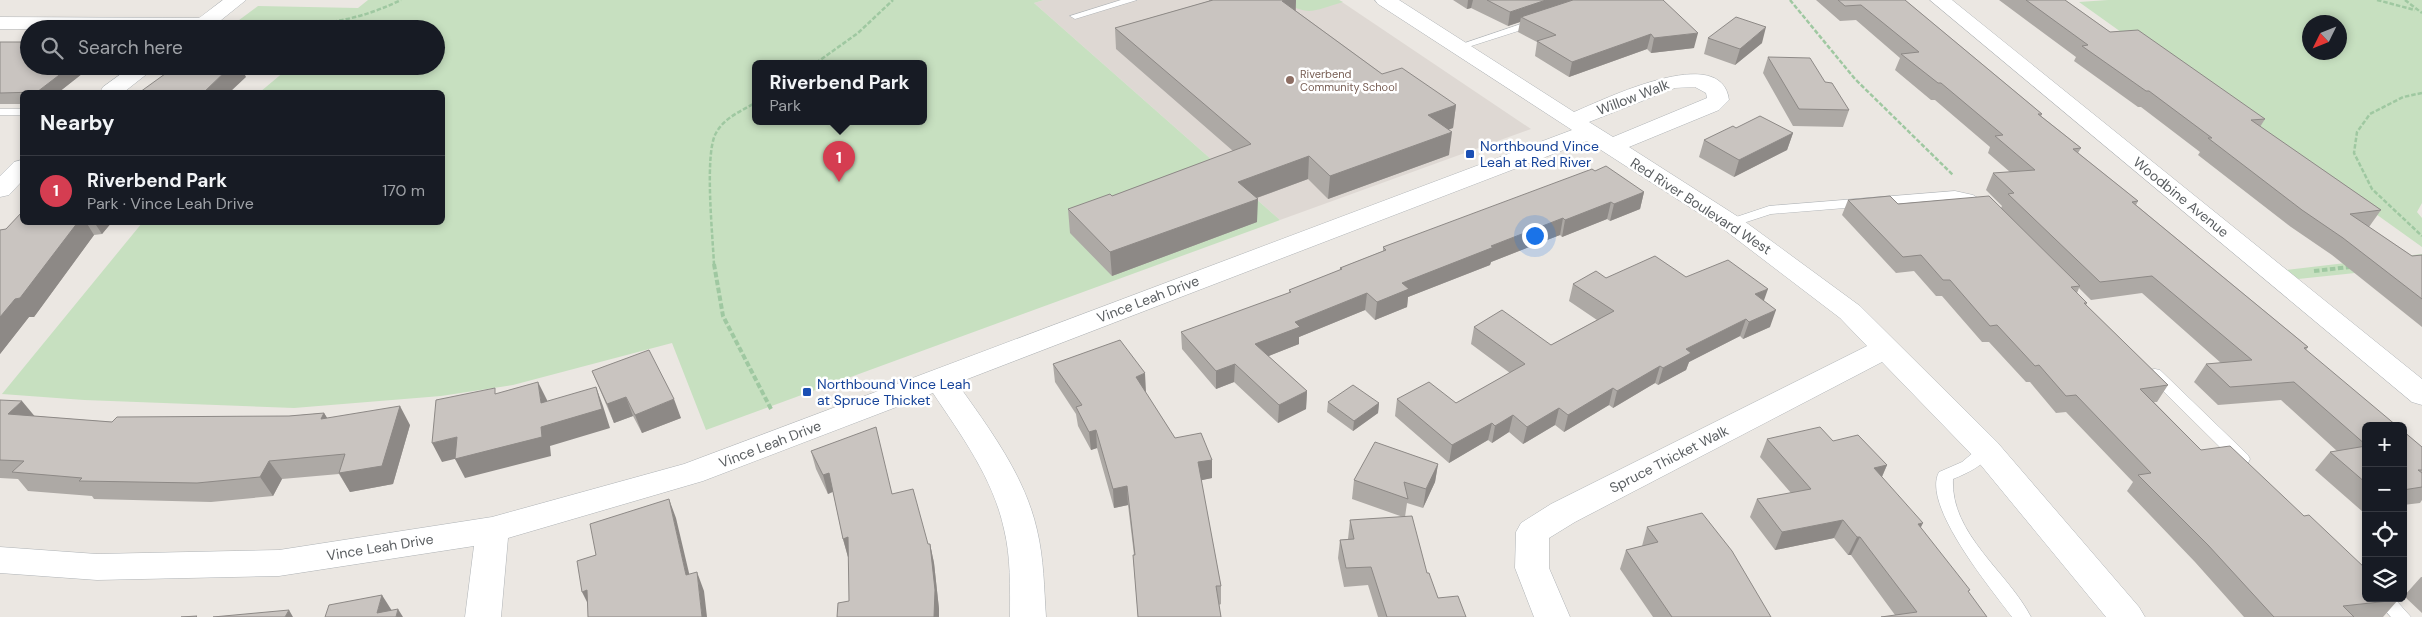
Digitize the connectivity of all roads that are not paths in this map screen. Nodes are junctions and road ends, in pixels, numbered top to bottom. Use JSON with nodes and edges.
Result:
{"nodes":[{"id":1,"x":236,"y":0,"type":"edge"},
{"id":2,"x":1132,"y":0,"type":"edge"},
{"id":3,"x":1386,"y":0,"type":"edge"},
{"id":4,"x":1940,"y":0,"type":"edge"},
{"id":5,"x":1075,"y":16,"type":"dead end"},
{"id":6,"x":1547,"y":18,"type":"edge"},
{"id":7,"x":208,"y":20,"type":"edge"},
{"id":8,"x":0,"y":23,"type":"edge"},
{"id":9,"x":20,"y":23,"type":"edge"},
{"id":10,"x":1458,"y":48,"type":"junction"},
{"id":11,"x":134,"y":75,"type":"edge"},
{"id":12,"x":114,"y":90,"type":"edge"},
{"id":13,"x":0,"y":112,"type":"edge"},
{"id":14,"x":20,"y":112,"type":"edge"},
{"id":15,"x":1590,"y":133,"type":"junction"},
{"id":16,"x":20,"y":169,"type":"edge"},
{"id":17,"x":0,"y":190,"type":"edge"},
{"id":18,"x":1992,"y":212,"type":"edge"},
{"id":19,"x":1731,"y":223,"type":"junction"},
{"id":20,"x":1886,"y":348,"type":"junction"},
{"id":21,"x":2147,"y":366,"type":"edge"},
{"id":22,"x":939,"y":379,"type":"junction"},
{"id":23,"x":2422,"y":395,"type":"edge"},
{"id":24,"x":1986,"y":450,"type":"junction"},
{"id":25,"x":2253,"y":470,"type":"edge"},
{"id":26,"x":492,"y":530,"type":"junction"},
{"id":27,"x":0,"y":560,"type":"edge"},
{"id":28,"x":2386,"y":602,"type":"edge"},
{"id":29,"x":483,"y":617,"type":"edge"},
{"id":30,"x":1028,"y":617,"type":"edge"},
{"id":31,"x":1552,"y":617,"type":"edge"},
{"id":32,"x":2022,"y":617,"type":"edge"},
{"id":33,"x":2127,"y":617,"type":"edge"},
{"id":34,"x":2402,"y":617,"type":"edge"}],
"edges":[{"from":1,"to":7,"type":"street"},
{"from":2,"to":5,"type":"lane"},
{"from":3,"to":10,"type":"street","name":"Red River Boulevard West"},
{"from":4,"to":23,"type":"street","name":"Woodbine Avenue"},
{"from":6,"to":10,"type":"lane"},
{"from":8,"to":9,"type":"street"},
{"from":10,"to":15,"type":"street","name":"Red River Boulevard West"},
{"from":11,"to":12,"type":"street"},
{"from":13,"to":14,"type":"lane"},
{"from":15,"to":15,"type":"street","name":"Willow Walk"},
{"from":15,"to":19,"type":"street","name":"Red River Boulevard West"},
{"from":15,"to":22,"type":"street","name":"Vince Leah Drive"},
{"from":16,"to":17,"type":"street"},
{"from":18,"to":19,"type":"lane"},
{"from":19,"to":20,"type":"street","name":"Red River Boulevard West"},
{"from":20,"to":24,"type":"street","name":"Red River Boulevard West"},
{"from":20,"to":31,"type":"street","name":"Spruce Thicket Walk"},
{"from":21,"to":25,"type":"lane"},
{"from":22,"to":26,"type":"street","name":"Vince Leah Drive"},
{"from":22,"to":30,"type":"street"},
{"from":24,"to":32,"type":"lane"},
{"from":24,"to":33,"type":"street","name":"Red River Boulevard West"},
{"from":26,"to":27,"type":"street","name":"Vince Leah Drive"},
{"from":26,"to":29,"type":"street"},
{"from":28,"to":34,"type":"lane"}]}
